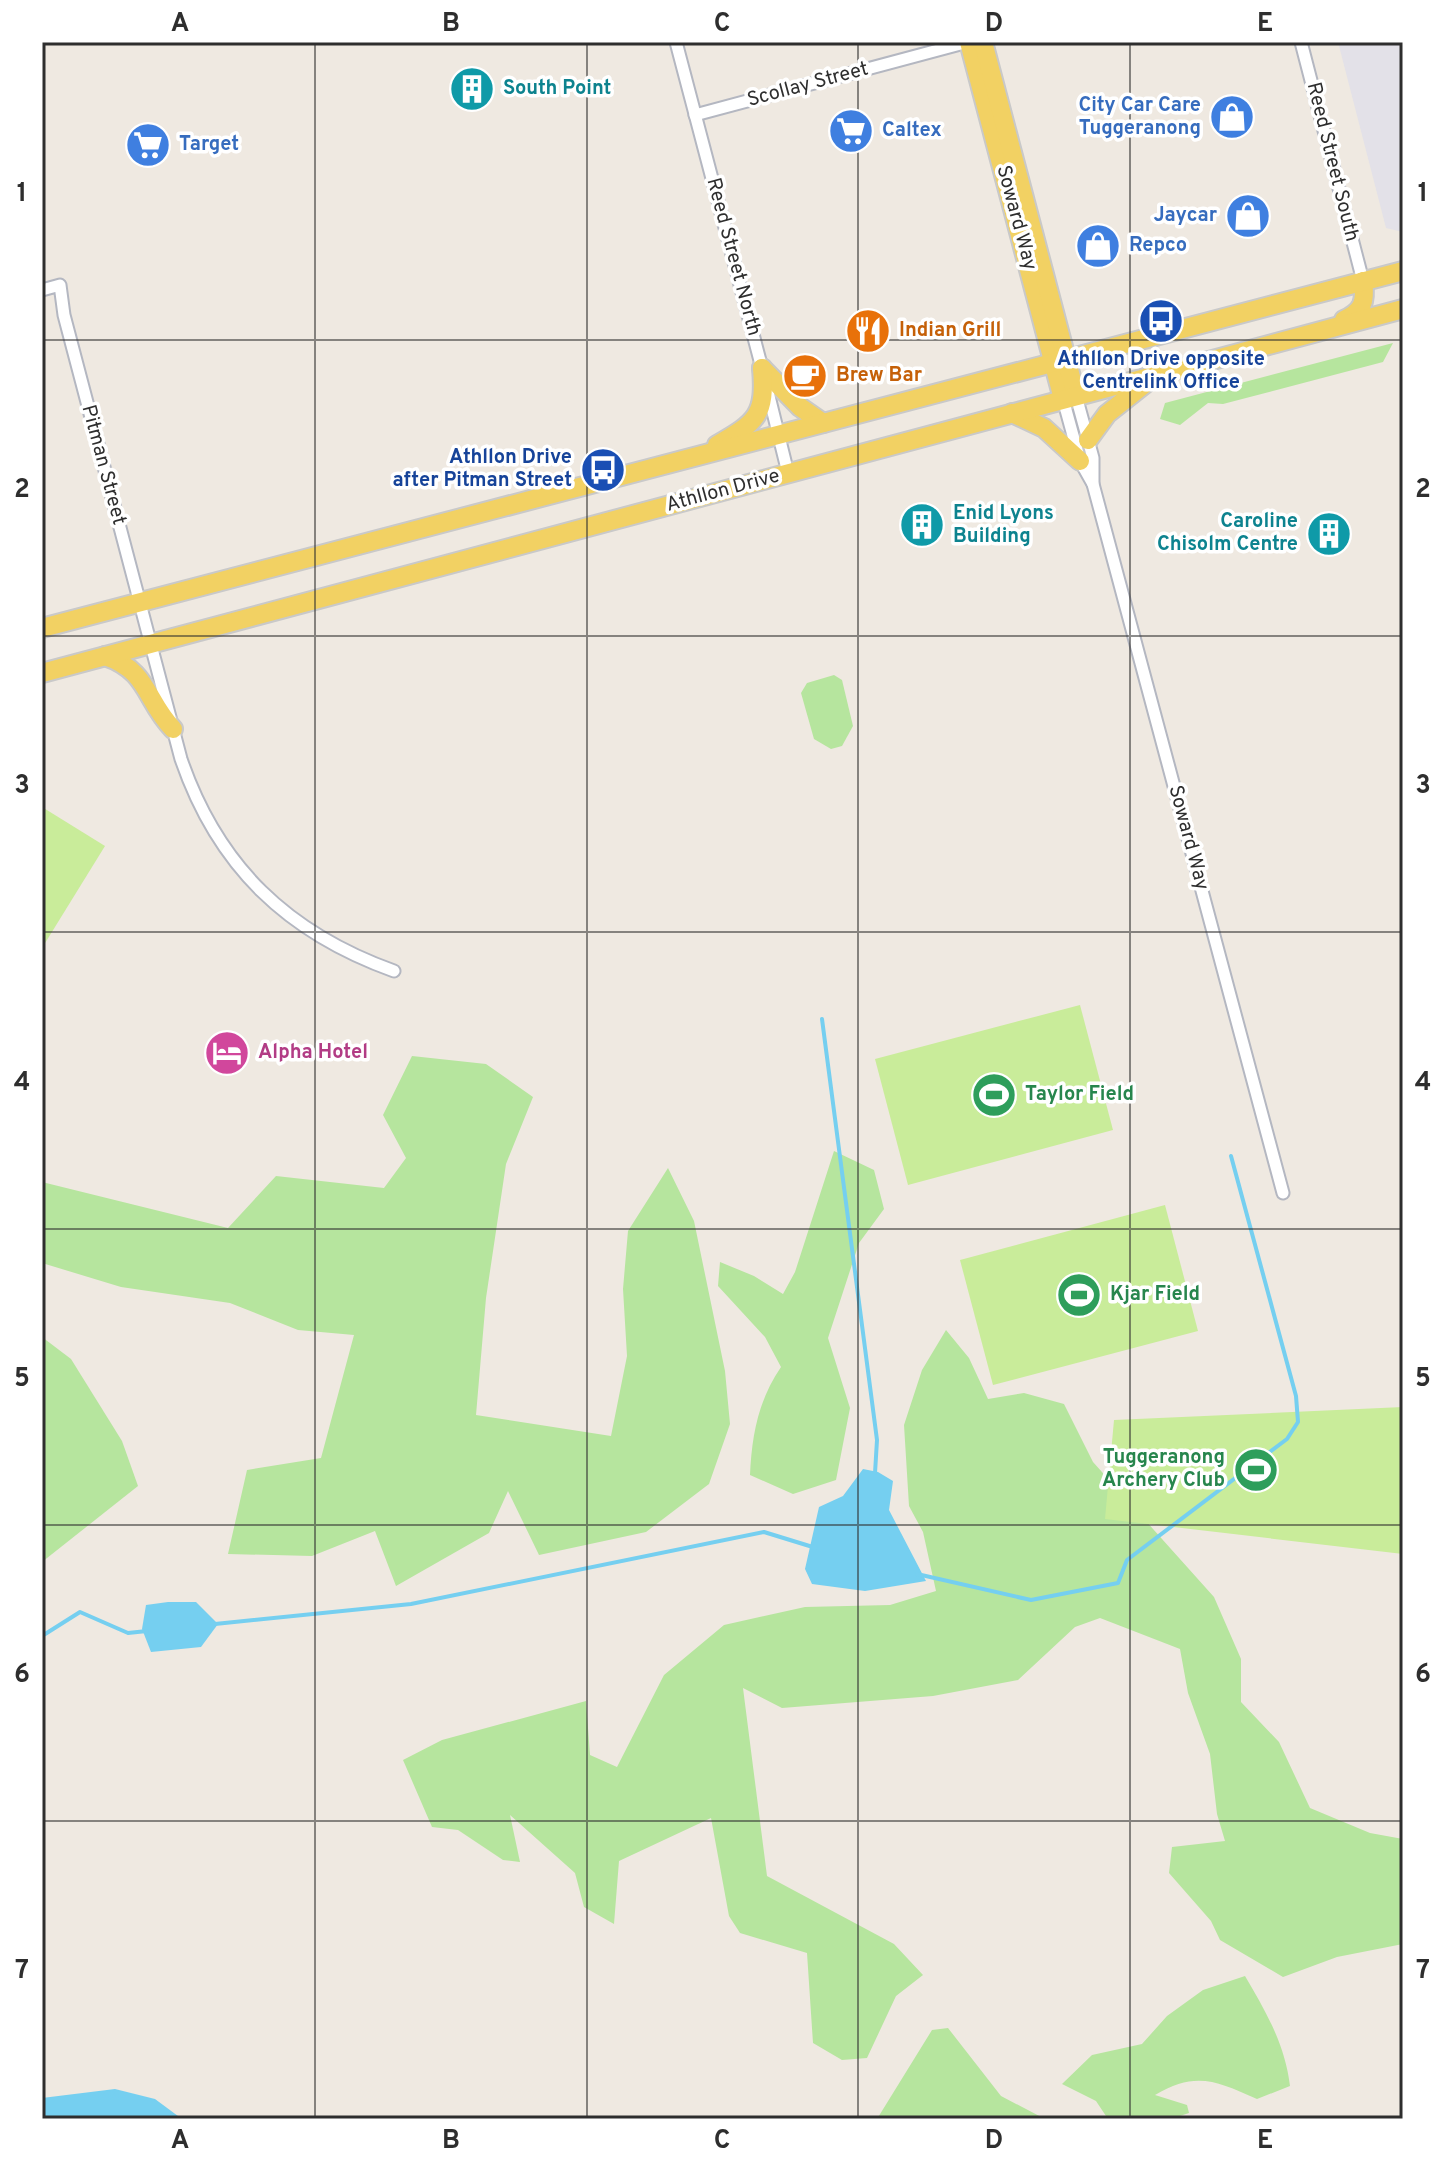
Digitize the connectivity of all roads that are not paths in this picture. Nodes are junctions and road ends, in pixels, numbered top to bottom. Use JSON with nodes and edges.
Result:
{"nodes":[{"id":1,"x":676,"y":42,"type":"edge"},
{"id":2,"x":969,"y":42,"type":"edge"},
{"id":3,"x":983,"y":42,"type":"edge"},
{"id":4,"x":1301,"y":42,"type":"edge"},
{"id":5,"x":695,"y":115,"type":"junction"},
{"id":6,"x":1403,"y":271,"type":"edge"},
{"id":7,"x":1363,"y":281,"type":"junction"},
{"id":8,"x":42,"y":290,"type":"edge"},
{"id":9,"x":1403,"y":299,"type":"edge"},
{"id":10,"x":1403,"y":309,"type":"edge"},
{"id":11,"x":1318,"y":331,"type":"junction"},
{"id":12,"x":1060,"y":361,"type":"junction"},
{"id":13,"x":762,"y":368,"type":"junction"},
{"id":14,"x":1156,"y":375,"type":"junction"},
{"id":15,"x":1070,"y":398,"type":"junction"},
{"id":16,"x":1012,"y":413,"type":"junction"},
{"id":17,"x":823,"y":423,"type":"junction"},
{"id":18,"x":778,"y":435,"type":"junction"},
{"id":19,"x":1088,"y":440,"type":"junction"},
{"id":20,"x":697,"y":456,"type":"junction"},
{"id":21,"x":1080,"y":461,"type":"junction"},
{"id":22,"x":788,"y":473,"type":"junction"},
{"id":23,"x":1093,"y":484,"type":"junction"},
{"id":24,"x":140,"y":603,"type":"junction"},
{"id":25,"x":42,"y":628,"type":"edge"},
{"id":26,"x":150,"y":643,"type":"junction"},
{"id":27,"x":105,"y":656,"type":"junction"},
{"id":28,"x":42,"y":673,"type":"edge"},
{"id":29,"x":173,"y":729,"type":"junction"},
{"id":30,"x":394,"y":971,"type":"dead end"},
{"id":31,"x":1283,"y":1193,"type":"dead end"}],
"edges":[{"from":1,"to":5,"type":"street","name":"Reed Street North"},
{"from":2,"to":5,"type":"street","name":"Scollay Street"},
{"from":2,"to":12,"type":"main road","name":"Soward Way"},
{"from":3,"to":12,"type":"main road","name":"Soward Way"},
{"from":4,"to":7,"type":"street","name":"Reed Street South"},
{"from":5,"to":13,"type":"street","name":"Reed Street North"},
{"from":6,"to":7,"type":"main road","name":"Athllon Drive"},
{"from":7,"to":9,"type":"main road"},
{"from":7,"to":11,"type":"main road"},
{"from":7,"to":12,"type":"main road","name":"Athllon Drive"},
{"from":8,"to":24,"type":"street","name":"Pitman Street"},
{"from":10,"to":11,"type":"main road","name":"Athllon Drive"},
{"from":11,"to":14,"type":"main road","name":"Athllon Drive"},
{"from":12,"to":15,"type":"main road","name":"Soward Way"},
{"from":12,"to":17,"type":"main road","name":"Athllon Drive"},
{"from":13,"to":17,"type":"main road"},
{"from":13,"to":18,"type":"street","name":"Reed Street North"},
{"from":13,"to":20,"type":"main road"},
{"from":14,"to":15,"type":"main road","name":"Athllon Drive"},
{"from":14,"to":19,"type":"main road"},
{"from":15,"to":16,"type":"main road","name":"Athllon Drive"},
{"from":15,"to":19,"type":"street","name":"Soward Way"},
{"from":15,"to":21,"type":"street","name":"Soward Way"},
{"from":16,"to":21,"type":"main road"},
{"from":16,"to":22,"type":"main road","name":"Athllon Drive"},
{"from":17,"to":18,"type":"main road","name":"Athllon Drive"},
{"from":18,"to":20,"type":"main road","name":"Athllon Drive"},
{"from":18,"to":22,"type":"street","name":"Reed Street North"},
{"from":19,"to":23,"type":"street","name":"Soward Way"},
{"from":20,"to":24,"type":"main road","name":"Athllon Drive"},
{"from":21,"to":23,"type":"street","name":"Soward Way"},
{"from":22,"to":26,"type":"main road","name":"Athllon Drive"},
{"from":23,"to":31,"type":"street","name":"Soward Way"},
{"from":24,"to":25,"type":"main road","name":"Athllon Drive"},
{"from":24,"to":26,"type":"street","name":"Pitman Street"},
{"from":26,"to":27,"type":"main road","name":"Athllon Drive"},
{"from":26,"to":29,"type":"street","name":"Pitman Street"},
{"from":27,"to":28,"type":"main road","name":"Athllon Drive"},
{"from":27,"to":29,"type":"main road"},
{"from":29,"to":30,"type":"street","name":"Pitman Street"}]}
